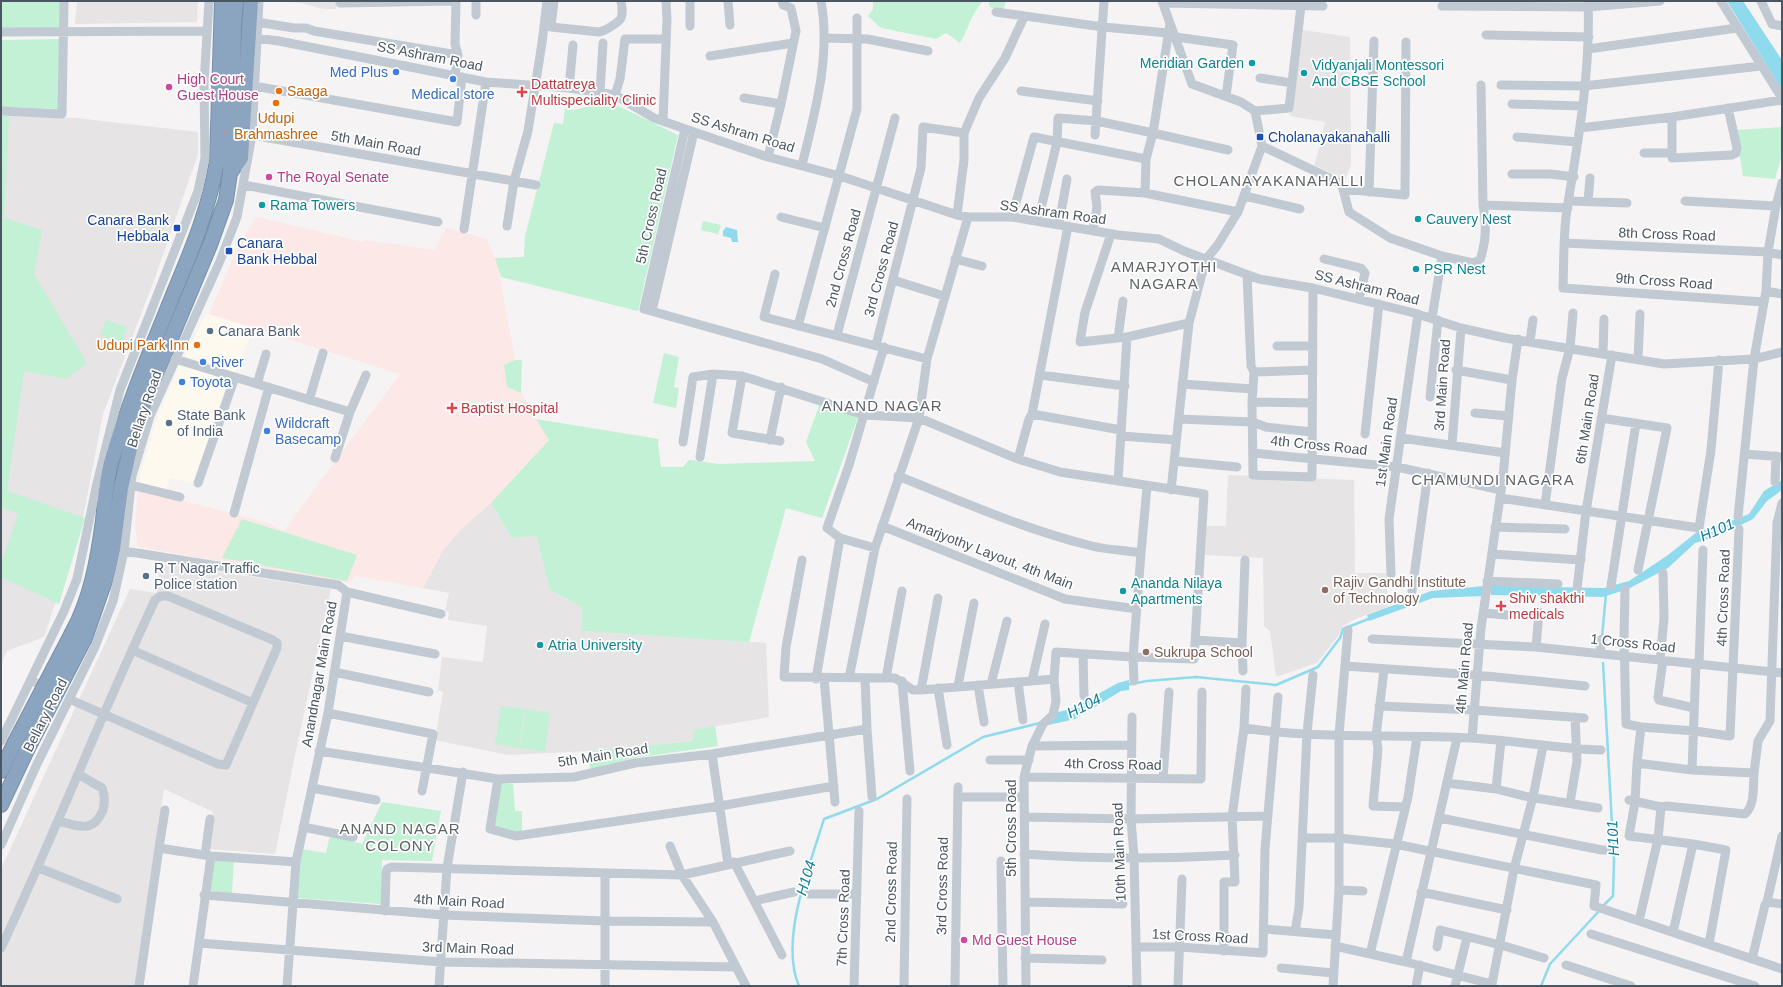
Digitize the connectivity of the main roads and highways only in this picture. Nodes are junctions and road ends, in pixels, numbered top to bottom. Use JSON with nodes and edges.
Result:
{"nodes":[{"id":1,"x":222,"y":1,"type":"edge"},
{"id":2,"x":236,"y":1,"type":"edge"},
{"id":3,"x":251,"y":1,"type":"edge"},
{"id":4,"x":230,"y":173,"type":"junction"},
{"id":5,"x":7,"y":743,"type":"edge"},
{"id":6,"x":1,"y":771,"type":"edge"},
{"id":7,"x":1,"y":805,"type":"edge"}],
"edges":[{"from":1,"to":5,"type":"highway","name":"Bellary Road","bridge":true},
{"from":2,"to":4,"type":"highway","name":"Bellary Road"},
{"from":3,"to":4,"type":"highway"},
{"from":4,"to":7,"type":"highway","name":"Bellary Road","bridge":true},
{"from":5,"to":6,"type":"highway","name":"Bellary Road"}]}
